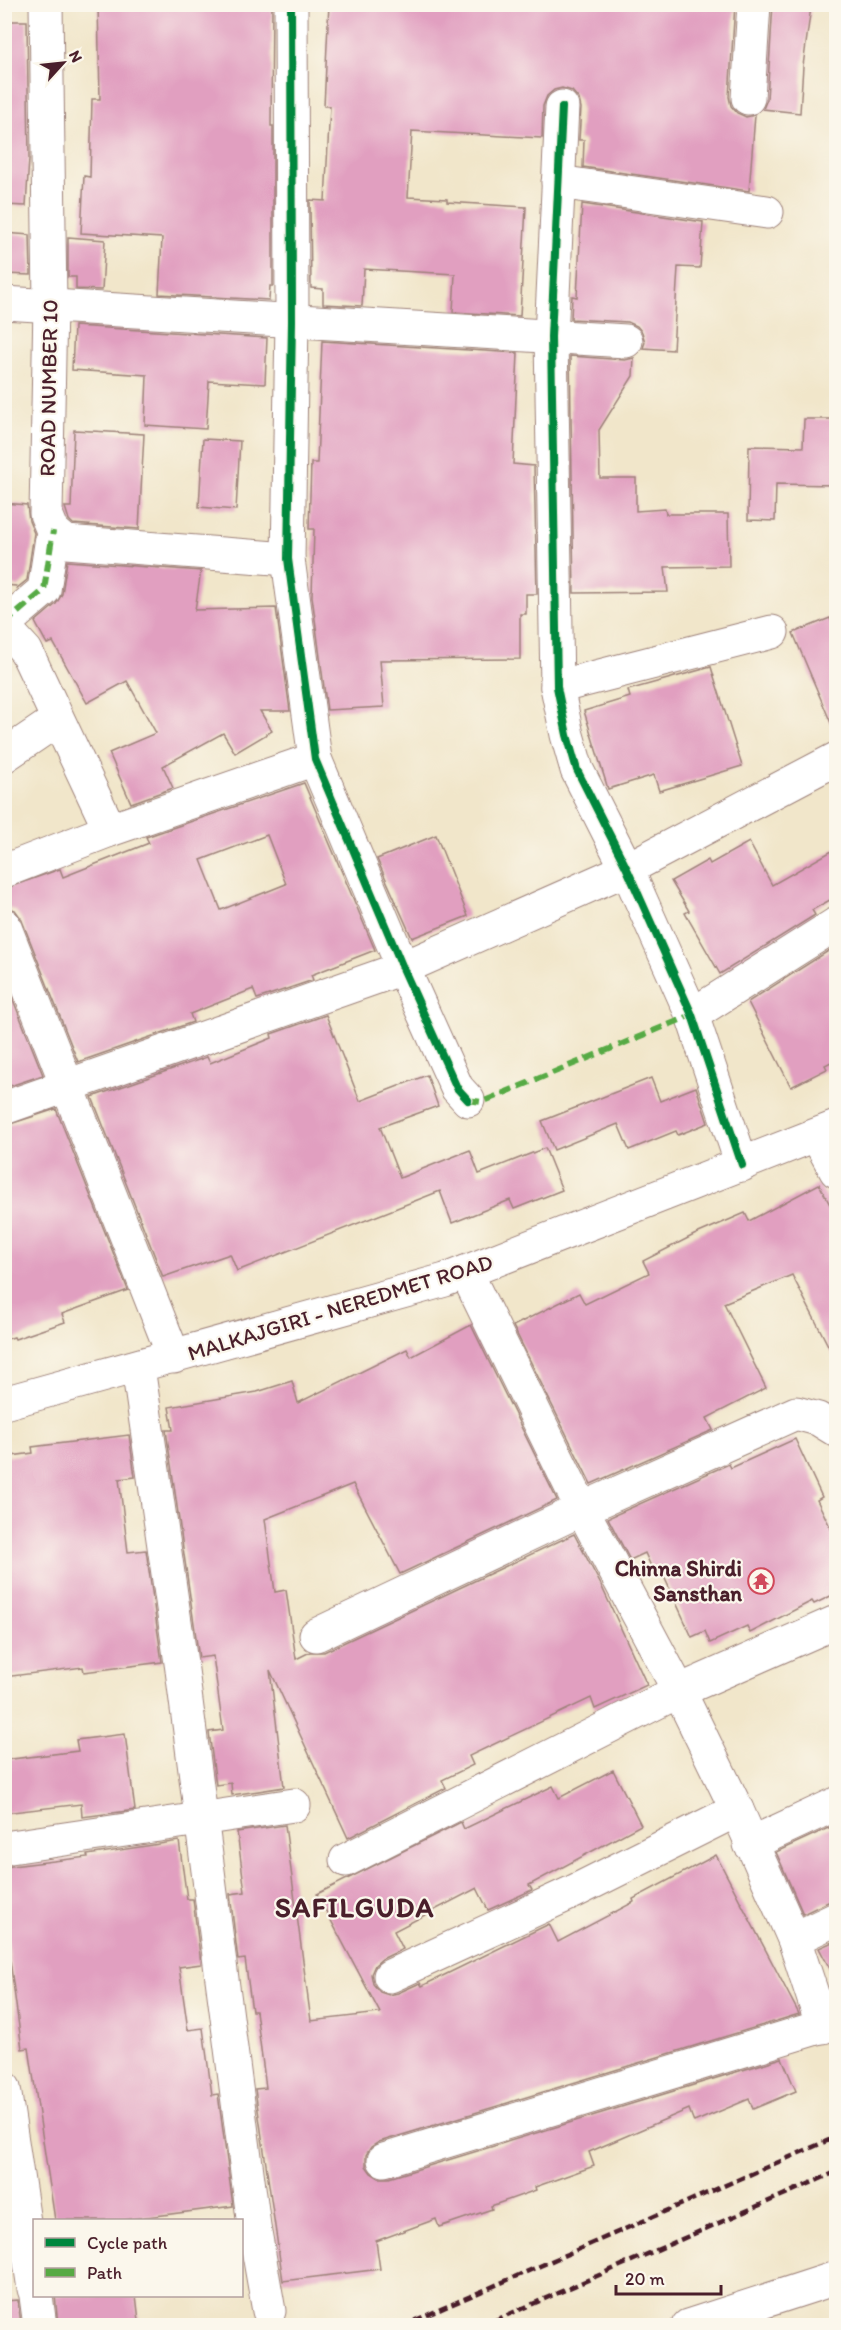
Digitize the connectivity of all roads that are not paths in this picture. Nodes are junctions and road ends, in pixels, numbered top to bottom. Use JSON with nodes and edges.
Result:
{"nodes":[{"id":1,"x":46,"y":4,"type":"edge"},
{"id":2,"x":291,"y":4,"type":"edge"},
{"id":3,"x":754,"y":4,"type":"edge"},
{"id":4,"x":748,"y":98,"type":"dead end"},
{"id":5,"x":562,"y":107,"type":"dead end"},
{"id":6,"x":558,"y":182,"type":"junction"},
{"id":7,"x":767,"y":212,"type":"dead end"},
{"id":8,"x":4,"y":303,"type":"edge"},
{"id":9,"x":50,"y":304,"type":"junction"},
{"id":10,"x":292,"y":321,"type":"junction"},
{"id":11,"x":550,"y":337,"type":"junction"},
{"id":12,"x":626,"y":341,"type":"dead end"},
{"id":13,"x":53,"y":531,"type":"junction"},
{"id":14,"x":288,"y":559,"type":"junction"},
{"id":15,"x":4,"y":625,"type":"edge"},
{"id":16,"x":772,"y":632,"type":"dead end"},
{"id":17,"x":557,"y":687,"type":"junction"},
{"id":18,"x":57,"y":720,"type":"junction"},
{"id":19,"x":4,"y":756,"type":"edge"},
{"id":20,"x":315,"y":759,"type":"junction"},
{"id":21,"x":837,"y":759,"type":"edge"},
{"id":22,"x":110,"y":830,"type":"junction"},
{"id":23,"x":627,"y":870,"type":"junction"},
{"id":24,"x":4,"y":871,"type":"edge"},
{"id":25,"x":837,"y":924,"type":"edge"},
{"id":26,"x":4,"y":925,"type":"edge"},
{"id":27,"x":403,"y":968,"type":"junction"},
{"id":28,"x":692,"y":1015,"type":"junction"},
{"id":29,"x":67,"y":1087,"type":"junction"},
{"id":30,"x":468,"y":1100,"type":"dead end"},
{"id":31,"x":4,"y":1108,"type":"edge"},
{"id":32,"x":827,"y":1131,"type":"edge"},
{"id":33,"x":742,"y":1165,"type":"junction"},
{"id":34,"x":837,"y":1171,"type":"edge"},
{"id":35,"x":466,"y":1272,"type":"junction"},
{"id":36,"x":174,"y":1357,"type":"junction"},
{"id":37,"x":138,"y":1367,"type":"junction"},
{"id":38,"x":4,"y":1403,"type":"edge"},
{"id":39,"x":837,"y":1430,"type":"edge"},
{"id":40,"x":582,"y":1509,"type":"junction"},
{"id":41,"x":837,"y":1622,"type":"edge"},
{"id":42,"x":316,"y":1635,"type":"dead end"},
{"id":43,"x":679,"y":1691,"type":"junction"},
{"id":44,"x":837,"y":1804,"type":"edge"},
{"id":45,"x":294,"y":1805,"type":"dead end"},
{"id":46,"x":737,"y":1810,"type":"junction"},
{"id":47,"x":201,"y":1820,"type":"junction"},
{"id":48,"x":750,"y":1844,"type":"junction"},
{"id":49,"x":4,"y":1848,"type":"edge"},
{"id":50,"x":346,"y":1860,"type":"dead end"},
{"id":51,"x":837,"y":1919,"type":"edge"},
{"id":52,"x":794,"y":1939,"type":"junction"},
{"id":53,"x":390,"y":1976,"type":"dead end"},
{"id":54,"x":830,"y":2025,"type":"edge"},
{"id":55,"x":4,"y":2088,"type":"edge"},
{"id":56,"x":384,"y":2160,"type":"dead end"},
{"id":57,"x":248,"y":2227,"type":"edge"},
{"id":58,"x":26,"y":2269,"type":"edge"},
{"id":59,"x":837,"y":2278,"type":"edge"},
{"id":60,"x":36,"y":2297,"type":"edge"},
{"id":61,"x":269,"y":2311,"type":"dead end"},
{"id":62,"x":40,"y":2325,"type":"edge"},
{"id":63,"x":688,"y":2325,"type":"edge"}],
"edges":[{"from":1,"to":9,"type":"street","name":"ROAD NUMBER 10"},
{"from":2,"to":10,"type":"street"},
{"from":3,"to":4,"type":"street"},
{"from":5,"to":6,"type":"street"},
{"from":6,"to":7,"type":"street"},
{"from":6,"to":11,"type":"street"},
{"from":8,"to":9,"type":"street"},
{"from":9,"to":10,"type":"street"},
{"from":9,"to":13,"type":"street","name":"ROAD NUMBER 10"},
{"from":10,"to":11,"type":"street"},
{"from":10,"to":14,"type":"street"},
{"from":11,"to":12,"type":"street"},
{"from":11,"to":17,"type":"street"},
{"from":13,"to":14,"type":"street"},
{"from":13,"to":15,"type":"street"},
{"from":14,"to":20,"type":"street"},
{"from":15,"to":18,"type":"street"},
{"from":16,"to":17,"type":"street"},
{"from":17,"to":23,"type":"street"},
{"from":18,"to":19,"type":"street"},
{"from":18,"to":22,"type":"street"},
{"from":20,"to":22,"type":"street"},
{"from":20,"to":27,"type":"street"},
{"from":21,"to":23,"type":"street"},
{"from":22,"to":24,"type":"street"},
{"from":23,"to":27,"type":"street"},
{"from":23,"to":28,"type":"street"},
{"from":25,"to":28,"type":"street"},
{"from":26,"to":29,"type":"street"},
{"from":27,"to":29,"type":"street"},
{"from":27,"to":30,"type":"street"},
{"from":28,"to":33,"type":"street"},
{"from":29,"to":31,"type":"street"},
{"from":29,"to":36,"type":"street"},
{"from":32,"to":33,"type":"street","name":"MALKAJGIRI - NEREDMET ROAD"},
{"from":32,"to":34,"type":"street"},
{"from":33,"to":35,"type":"street","name":"MALKAJGIRI - NEREDMET ROAD"},
{"from":35,"to":36,"type":"street","name":"MALKAJGIRI - NEREDMET ROAD"},
{"from":35,"to":40,"type":"street"},
{"from":36,"to":37,"type":"street","name":"MALKAJGIRI - NEREDMET ROAD"},
{"from":37,"to":38,"type":"street","name":"MALKAJGIRI - NEREDMET ROAD"},
{"from":37,"to":47,"type":"street"},
{"from":39,"to":40,"type":"street"},
{"from":40,"to":42,"type":"street"},
{"from":40,"to":43,"type":"street"},
{"from":41,"to":43,"type":"street"},
{"from":43,"to":46,"type":"street"},
{"from":43,"to":50,"type":"street"},
{"from":44,"to":48,"type":"street"},
{"from":45,"to":47,"type":"street"},
{"from":46,"to":48,"type":"street"},
{"from":46,"to":53,"type":"street"},
{"from":47,"to":49,"type":"street"},
{"from":47,"to":57,"type":"street"},
{"from":48,"to":52,"type":"street"},
{"from":51,"to":52,"type":"street"},
{"from":52,"to":54,"type":"street"},
{"from":54,"to":56,"type":"street"},
{"from":55,"to":58,"type":"street"},
{"from":57,"to":61,"type":"street"},
{"from":59,"to":63,"type":"street"},
{"from":60,"to":62,"type":"street"}]}
